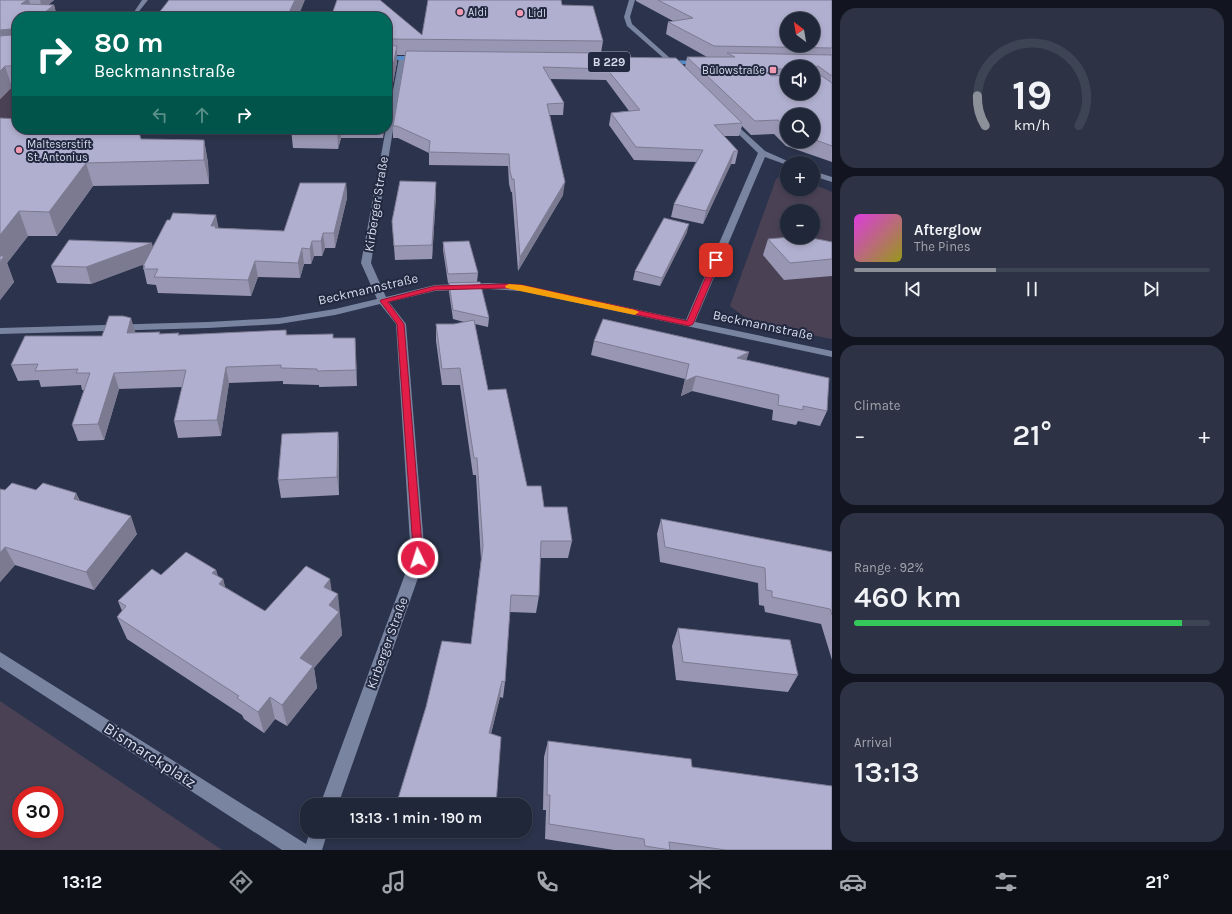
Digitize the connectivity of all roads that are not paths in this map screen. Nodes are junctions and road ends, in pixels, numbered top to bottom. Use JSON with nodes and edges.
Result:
{"nodes":[{"id":1,"x":145,"y":0,"type":"edge"},
{"id":2,"x":632,"y":0,"type":"edge"},
{"id":3,"x":133,"y":12,"type":"edge"},
{"id":4,"x":392,"y":58,"type":"edge"},
{"id":5,"x":402,"y":58,"type":"junction"},
{"id":6,"x":431,"y":58,"type":"edge"},
{"id":7,"x":658,"y":62,"type":"edge"},
{"id":8,"x":672,"y":62,"type":"junction"},
{"id":9,"x":711,"y":63,"type":"edge"},
{"id":10,"x":684,"y":74,"type":"edge"},
{"id":11,"x":392,"y":115,"type":"edge"},
{"id":12,"x":724,"y":115,"type":"edge"},
{"id":13,"x":389,"y":134,"type":"edge"},
{"id":14,"x":762,"y":153,"type":"junction"},
{"id":15,"x":780,"y":160,"type":"edge"},
{"id":16,"x":820,"y":175,"type":"edge"},
{"id":17,"x":832,"y":180,"type":"edge"},
{"id":18,"x":383,"y":301,"type":"junction"},
{"id":19,"x":689,"y":324,"type":"junction"},
{"id":20,"x":0,"y":331,"type":"edge"},
{"id":21,"x":832,"y":354,"type":"edge"},
{"id":22,"x":0,"y":659,"type":"edge"},
{"id":23,"x":332,"y":798,"type":"edge"},
{"id":24,"x":317,"y":838,"type":"edge"},
{"id":25,"x":299,"y":850,"type":"edge"},
{"id":26,"x":313,"y":850,"type":"edge"}],
"edges":[{"from":1,"to":3,"type":"street"},
{"from":2,"to":8,"type":"street"},
{"from":4,"to":5,"type":"main road"},
{"from":5,"to":6,"type":"main road"},
{"from":5,"to":11,"type":"street","name":"Kirberger Straße"},
{"from":7,"to":8,"type":"main road"},
{"from":8,"to":9,"type":"main road"},
{"from":8,"to":10,"type":"street"},
{"from":12,"to":14,"type":"street"},
{"from":13,"to":18,"type":"street","name":"Kirberger Straße"},
{"from":14,"to":15,"type":"street"},
{"from":14,"to":19,"type":"street"},
{"from":16,"to":17,"type":"street"},
{"from":18,"to":19,"type":"street","name":"Beckmannstraße"},
{"from":18,"to":20,"type":"street","name":"Beckmannstraße"},
{"from":18,"to":23,"type":"street","name":"Kirberger Straße"},
{"from":19,"to":21,"type":"street","name":"Beckmannstraße"},
{"from":22,"to":25,"type":"street","name":"Bismarckplatz"},
{"from":24,"to":26,"type":"street"}]}
